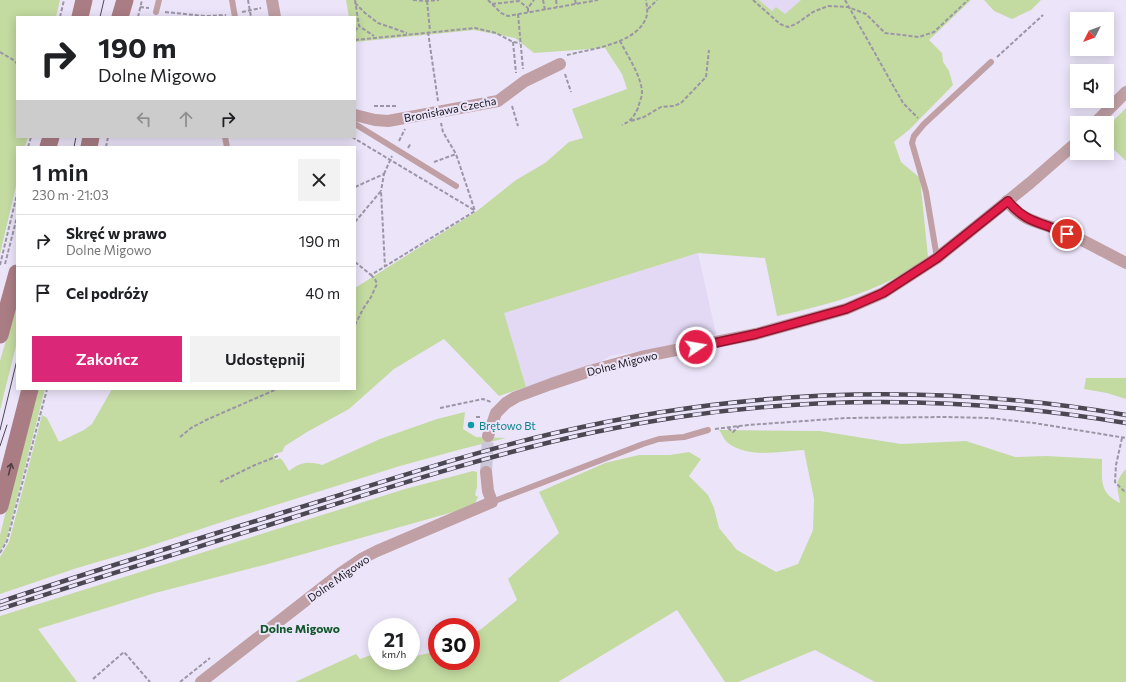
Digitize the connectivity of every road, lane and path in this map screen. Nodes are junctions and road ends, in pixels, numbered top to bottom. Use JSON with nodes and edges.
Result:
{"nodes":[{"id":1,"x":64,"y":0,"type":"edge"},
{"id":2,"x":84,"y":0,"type":"edge"},
{"id":3,"x":125,"y":0,"type":"edge"},
{"id":4,"x":142,"y":0,"type":"edge"},
{"id":5,"x":159,"y":0,"type":"edge"},
{"id":6,"x":232,"y":0,"type":"edge"},
{"id":7,"x":248,"y":0,"type":"edge"},
{"id":8,"x":413,"y":0,"type":"edge"},
{"id":9,"x":439,"y":0,"type":"edge"},
{"id":10,"x":488,"y":0,"type":"edge"},
{"id":11,"x":534,"y":0,"type":"edge"},
{"id":12,"x":543,"y":0,"type":"edge"},
{"id":13,"x":556,"y":0,"type":"edge"},
{"id":14,"x":575,"y":0,"type":"edge"},
{"id":15,"x":596,"y":0,"type":"edge"},
{"id":16,"x":646,"y":0,"type":"edge"},
{"id":17,"x":657,"y":0,"type":"edge"},
{"id":18,"x":753,"y":0,"type":"edge"},
{"id":19,"x":845,"y":0,"type":"edge"},
{"id":20,"x":968,"y":0,"type":"edge"},
{"id":21,"x":355,"y":1,"type":"edge"},
{"id":22,"x":427,"y":1,"type":"junction"},
{"id":23,"x":504,"y":1,"type":"edge"},
{"id":24,"x":519,"y":1,"type":"edge"},
{"id":25,"x":590,"y":1,"type":"edge"},
{"id":26,"x":268,"y":4,"type":"edge"},
{"id":27,"x":492,"y":4,"type":"junction"},
{"id":28,"x":576,"y":4,"type":"junction"},
{"id":29,"x":848,"y":7,"type":"junction"},
{"id":30,"x":528,"y":8,"type":"junction"},
{"id":31,"x":558,"y":8,"type":"junction"},
{"id":32,"x":647,"y":9,"type":"junction"},
{"id":33,"x":252,"y":10,"type":"dead end"},
{"id":34,"x":545,"y":10,"type":"junction"},
{"id":35,"x":156,"y":12,"type":"dead end"},
{"id":36,"x":168,"y":12,"type":"dead end"},
{"id":37,"x":528,"y":12,"type":"junction"},
{"id":38,"x":518,"y":14,"type":"junction"},
{"id":39,"x":1043,"y":15,"type":"dead end"},
{"id":40,"x":60,"y":16,"type":"edge"},
{"id":41,"x":80,"y":16,"type":"edge"},
{"id":42,"x":120,"y":16,"type":"edge"},
{"id":43,"x":138,"y":16,"type":"edge"},
{"id":44,"x":206,"y":16,"type":"dead end"},
{"id":45,"x":235,"y":16,"type":"edge"},
{"id":46,"x":251,"y":16,"type":"edge"},
{"id":47,"x":274,"y":16,"type":"edge"},
{"id":48,"x":359,"y":26,"type":"junction"},
{"id":49,"x":356,"y":30,"type":"edge"},
{"id":50,"x":429,"y":32,"type":"junction"},
{"id":51,"x":408,"y":34,"type":"junction"},
{"id":52,"x":375,"y":37,"type":"junction"},
{"id":53,"x":356,"y":40,"type":"edge"},
{"id":54,"x":620,"y":41,"type":"junction"},
{"id":55,"x":513,"y":42,"type":"junction"},
{"id":56,"x":520,"y":43,"type":"junction"},
{"id":57,"x":709,"y":50,"type":"dead end"},
{"id":58,"x":0,"y":52,"type":"edge"},
{"id":59,"x":16,"y":62,"type":"edge"},
{"id":60,"x":991,"y":62,"type":"joint"},
{"id":61,"x":560,"y":64,"type":"junction"},
{"id":62,"x":521,"y":77,"type":"junction"},
{"id":63,"x":571,"y":92,"type":"dead end"},
{"id":64,"x":1126,"y":92,"type":"edge"},
{"id":65,"x":438,"y":99,"type":"junction"},
{"id":66,"x":431,"y":100,"type":"dead end"},
{"id":67,"x":368,"y":105,"type":"dead end"},
{"id":68,"x":404,"y":105,"type":"dead end"},
{"id":69,"x":356,"y":115,"type":"edge"},
{"id":70,"x":1102,"y":116,"type":"edge"},
{"id":71,"x":440,"y":117,"type":"junction"},
{"id":72,"x":631,"y":121,"type":"junction"},
{"id":73,"x":924,"y":124,"type":"junction"},
{"id":74,"x":356,"y":125,"type":"edge"},
{"id":75,"x":622,"y":125,"type":"dead end"},
{"id":76,"x":404,"y":130,"type":"dead end"},
{"id":77,"x":354,"y":138,"type":"edge"},
{"id":78,"x":400,"y":139,"type":"dead end"},
{"id":79,"x":1070,"y":148,"type":"edge"},
{"id":80,"x":456,"y":154,"type":"junction"},
{"id":81,"x":390,"y":160,"type":"junction"},
{"id":82,"x":430,"y":163,"type":"dead end"},
{"id":83,"x":384,"y":174,"type":"junction"},
{"id":84,"x":456,"y":186,"type":"dead end"},
{"id":85,"x":356,"y":187,"type":"edge"},
{"id":86,"x":380,"y":191,"type":"junction"},
{"id":87,"x":16,"y":198,"type":"edge"},
{"id":88,"x":1008,"y":201,"type":"junction"},
{"id":89,"x":475,"y":211,"type":"junction"},
{"id":90,"x":356,"y":221,"type":"edge"},
{"id":91,"x":16,"y":224,"type":"edge"},
{"id":92,"x":937,"y":258,"type":"junction"},
{"id":93,"x":356,"y":263,"type":"edge"},
{"id":94,"x":1126,"y":263,"type":"edge"},
{"id":95,"x":0,"y":265,"type":"edge"},
{"id":96,"x":385,"y":267,"type":"junction"},
{"id":97,"x":10,"y":272,"type":"edge"},
{"id":98,"x":371,"y":275,"type":"junction"},
{"id":99,"x":356,"y":323,"type":"edge"},
{"id":100,"x":0,"y":335,"type":"edge"},
{"id":101,"x":30,"y":390,"type":"edge"},
{"id":102,"x":47,"y":390,"type":"edge"},
{"id":103,"x":275,"y":390,"type":"edge"},
{"id":104,"x":502,"y":407,"type":"junction"},
{"id":105,"x":440,"y":408,"type":"dead end"},
{"id":106,"x":739,"y":426,"type":"junction"},
{"id":107,"x":727,"y":427,"type":"junction"},
{"id":108,"x":705,"y":430,"type":"joint"},
{"id":109,"x":488,"y":436,"type":"tunnel mouth"},
{"id":110,"x":180,"y":437,"type":"dead end"},
{"id":111,"x":1122,"y":438,"type":"junction"},
{"id":112,"x":1126,"y":438,"type":"edge"},
{"id":113,"x":278,"y":456,"type":"dead end"},
{"id":114,"x":486,"y":472,"type":"tunnel mouth"},
{"id":115,"x":220,"y":482,"type":"dead end"},
{"id":116,"x":1126,"y":493,"type":"edge"},
{"id":117,"x":492,"y":502,"type":"junction"},
{"id":118,"x":0,"y":506,"type":"edge"},
{"id":119,"x":0,"y":554,"type":"edge"},
{"id":120,"x":210,"y":658,"type":"dead end"},
{"id":121,"x":93,"y":679,"type":"dead end"},
{"id":122,"x":150,"y":682,"type":"edge"},
{"id":123,"x":180,"y":682,"type":"edge"},
{"id":124,"x":201,"y":682,"type":"edge"}],
"edges":[{"from":1,"to":40,"type":"path"},
{"from":2,"to":41,"type":"main road"},
{"from":3,"to":42,"type":"main road"},
{"from":4,"to":43,"type":"path"},
{"from":5,"to":35,"type":"lane"},
{"from":6,"to":45,"type":"lane"},
{"from":7,"to":46,"type":"path"},
{"from":8,"to":22,"type":"path"},
{"from":9,"to":22,"type":"path"},
{"from":10,"to":27,"type":"path"},
{"from":11,"to":30,"type":"path"},
{"from":12,"to":34,"type":"path"},
{"from":13,"to":31,"type":"path"},
{"from":14,"to":28,"type":"path"},
{"from":15,"to":25,"type":"path"},
{"from":16,"to":32,"type":"path"},
{"from":17,"to":32,"type":"path"},
{"from":18,"to":29,"type":"path"},
{"from":19,"to":29,"type":"path"},
{"from":20,"to":29,"type":"path"},
{"from":21,"to":48,"type":"path"},
{"from":21,"to":51,"type":"path"},
{"from":22,"to":50,"type":"path"},
{"from":23,"to":24,"type":"path"},
{"from":23,"to":27,"type":"path"},
{"from":24,"to":30,"type":"path"},
{"from":25,"to":28,"type":"path"},
{"from":26,"to":33,"type":"path"},
{"from":26,"to":47,"type":"street"},
{"from":27,"to":38,"type":"path"},
{"from":28,"to":31,"type":"path"},
{"from":29,"to":73,"type":"path"},
{"from":30,"to":37,"type":"path"},
{"from":31,"to":34,"type":"path"},
{"from":32,"to":54,"type":"path"},
{"from":34,"to":37,"type":"path"},
{"from":36,"to":44,"type":"path"},
{"from":37,"to":38,"type":"path"},
{"from":38,"to":56,"type":"path"},
{"from":39,"to":60,"type":"path"},
{"from":48,"to":49,"type":"path"},
{"from":48,"to":52,"type":"path"},
{"from":50,"to":51,"type":"path"},
{"from":50,"to":55,"type":"path"},
{"from":50,"to":65,"type":"path"},
{"from":51,"to":52,"type":"path"},
{"from":52,"to":53,"type":"path"},
{"from":54,"to":61,"type":"path"},
{"from":54,"to":72,"type":"path"},
{"from":55,"to":56,"type":"path"},
{"from":55,"to":62,"type":"path"},
{"from":56,"to":62,"type":"path"},
{"from":57,"to":72,"type":"path"},
{"from":58,"to":59,"type":"path"},
{"from":60,"to":73,"type":"lane"},
{"from":61,"to":62,"type":"street","name":"Bronisława Czecha"},
{"from":61,"to":63,"type":"path"},
{"from":62,"to":71,"type":"street","name":"Bronisława Czecha"},
{"from":64,"to":70,"type":"street"},
{"from":65,"to":66,"type":"path"},
{"from":65,"to":71,"type":"path"},
{"from":67,"to":68,"type":"path"},
{"from":69,"to":71,"type":"street","name":"Bronisława Czecha"},
{"from":71,"to":80,"type":"path"},
{"from":72,"to":75,"type":"path"},
{"from":73,"to":92,"type":"lane"},
{"from":74,"to":84,"type":"lane"},
{"from":76,"to":78,"type":"path"},
{"from":77,"to":81,"type":"path"},
{"from":79,"to":88,"type":"street","name":"Dolne Migowo"},
{"from":80,"to":82,"type":"path"},
{"from":80,"to":89,"type":"path"},
{"from":81,"to":83,"type":"path"},
{"from":81,"to":89,"type":"path"},
{"from":83,"to":85,"type":"path"},
{"from":83,"to":86,"type":"path"},
{"from":86,"to":90,"type":"path"},
{"from":86,"to":96,"type":"path"},
{"from":87,"to":95,"type":"path"},
{"from":88,"to":92,"type":"street","name":"Dolne Migowo"},
{"from":88,"to":94,"type":"street"},
{"from":89,"to":96,"type":"path"},
{"from":91,"to":97,"type":"path"},
{"from":92,"to":104,"type":"street","name":"Dolne Migowo"},
{"from":93,"to":98,"type":"path"},
{"from":96,"to":98,"type":"path"},
{"from":97,"to":100,"type":"main road"},
{"from":98,"to":99,"type":"path"},
{"from":118,"to":101,"type":"main road","one_way":true},
{"from":102,"to":119,"type":"path"},
{"from":103,"to":110,"type":"path"},
{"from":104,"to":105,"type":"path"},
{"from":104,"to":109,"type":"street","name":"Dolne Migowo"},
{"from":106,"to":107,"type":"path"},
{"from":106,"to":107,"type":"path"},
{"from":106,"to":111,"type":"path"},
{"from":107,"to":108,"type":"path"},
{"from":108,"to":117,"type":"lane","name":"Dolne Migowo"},
{"from":111,"to":112,"type":"path"},
{"from":111,"to":116,"type":"path"},
{"from":113,"to":115,"type":"path"},
{"from":114,"to":117,"type":"street"},
{"from":117,"to":124,"type":"street","name":"Dolne Migowo"},
{"from":120,"to":123,"type":"path"},
{"from":121,"to":122,"type":"path"}]}
